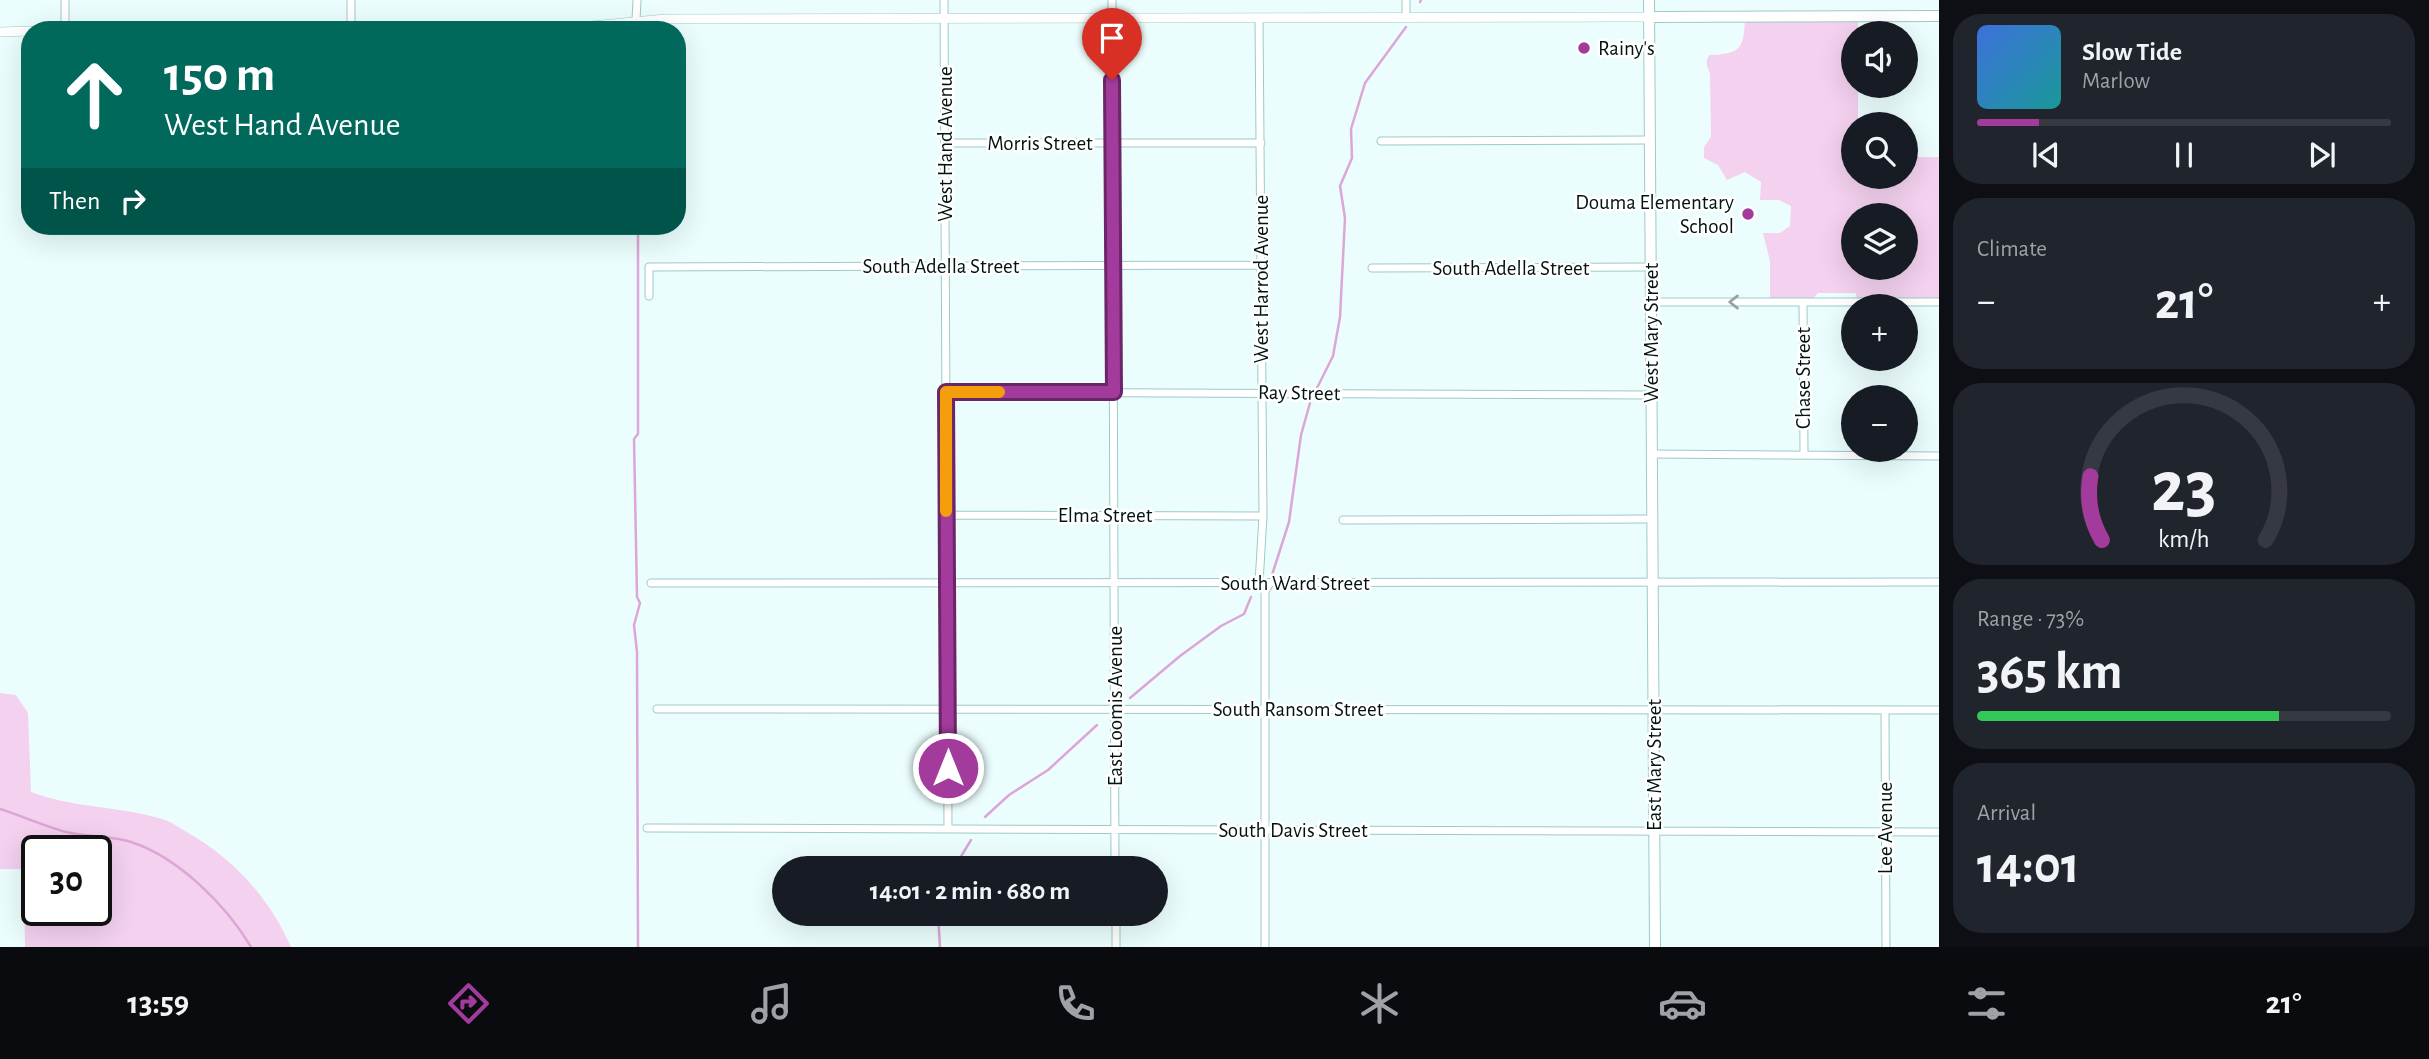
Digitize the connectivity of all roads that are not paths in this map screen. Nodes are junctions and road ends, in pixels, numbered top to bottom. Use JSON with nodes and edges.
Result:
{"nodes":[{"id":1,"x":65,"y":0,"type":"edge"},
{"id":2,"x":351,"y":0,"type":"edge"},
{"id":3,"x":637,"y":0,"type":"edge"},
{"id":4,"x":944,"y":0,"type":"edge"},
{"id":5,"x":1112,"y":0,"type":"edge"},
{"id":6,"x":1406,"y":0,"type":"edge"},
{"id":7,"x":1649,"y":0,"type":"edge"},
{"id":8,"x":1406,"y":16,"type":"junction"},
{"id":9,"x":1939,"y":16,"type":"edge"},
{"id":10,"x":1649,"y":17,"type":"junction"},
{"id":11,"x":944,"y":18,"type":"junction"},
{"id":12,"x":1112,"y":18,"type":"junction"},
{"id":13,"x":1259,"y":18,"type":"junction"},
{"id":14,"x":636,"y":20,"type":"junction"},
{"id":15,"x":65,"y":21,"type":"edge"},
{"id":16,"x":351,"y":21,"type":"edge"},
{"id":17,"x":628,"y":21,"type":"edge"},
{"id":18,"x":0,"y":32,"type":"edge"},
{"id":19,"x":21,"y":32,"type":"edge"},
{"id":20,"x":1650,"y":140,"type":"junction"},
{"id":21,"x":1381,"y":141,"type":"dead end"},
{"id":22,"x":945,"y":143,"type":"junction"},
{"id":23,"x":1112,"y":143,"type":"junction"},
{"id":24,"x":1261,"y":143,"type":"junction"},
{"id":25,"x":1113,"y":265,"type":"junction"},
{"id":26,"x":1262,"y":265,"type":"junction"},
{"id":27,"x":946,"y":266,"type":"junction"},
{"id":28,"x":1651,"y":267,"type":"junction"},
{"id":29,"x":1372,"y":268,"type":"dead end"},
{"id":30,"x":649,"y":296,"type":"dead end"},
{"id":31,"x":1651,"y":302,"type":"junction"},
{"id":32,"x":1803,"y":302,"type":"junction"},
{"id":33,"x":1939,"y":302,"type":"edge"},
{"id":34,"x":946,"y":392,"type":"junction"},
{"id":35,"x":1114,"y":392,"type":"junction"},
{"id":36,"x":1261,"y":393,"type":"junction"},
{"id":37,"x":1651,"y":394,"type":"junction"},
{"id":38,"x":1651,"y":454,"type":"junction"},
{"id":39,"x":1804,"y":455,"type":"junction"},
{"id":40,"x":1939,"y":456,"type":"edge"},
{"id":41,"x":946,"y":515,"type":"junction"},
{"id":42,"x":1114,"y":515,"type":"junction"},
{"id":43,"x":1263,"y":516,"type":"junction"},
{"id":44,"x":1651,"y":519,"type":"junction"},
{"id":45,"x":1343,"y":520,"type":"dead end"},
{"id":46,"x":1654,"y":582,"type":"junction"},
{"id":47,"x":1939,"y":582,"type":"edge"},
{"id":48,"x":651,"y":583,"type":"dead end"},
{"id":49,"x":947,"y":583,"type":"junction"},
{"id":50,"x":1115,"y":583,"type":"junction"},
{"id":51,"x":1259,"y":583,"type":"junction"},
{"id":52,"x":1270,"y":583,"type":"junction"},
{"id":53,"x":657,"y":709,"type":"dead end"},
{"id":54,"x":948,"y":709,"type":"junction"},
{"id":55,"x":1115,"y":709,"type":"junction"},
{"id":56,"x":1265,"y":709,"type":"junction"},
{"id":57,"x":1654,"y":709,"type":"junction"},
{"id":58,"x":1885,"y":710,"type":"junction"},
{"id":59,"x":1939,"y":710,"type":"edge"},
{"id":60,"x":647,"y":828,"type":"dead end"},
{"id":61,"x":948,"y":829,"type":"junction"},
{"id":62,"x":1115,"y":830,"type":"junction"},
{"id":63,"x":1265,"y":830,"type":"junction"},
{"id":64,"x":1655,"y":831,"type":"junction"},
{"id":65,"x":1885,"y":831,"type":"junction"},
{"id":66,"x":1939,"y":832,"type":"edge"},
{"id":67,"x":1115,"y":856,"type":"edge"},
{"id":68,"x":1116,"y":926,"type":"edge"},
{"id":69,"x":1116,"y":947,"type":"edge"},
{"id":70,"x":1265,"y":947,"type":"edge"},
{"id":71,"x":1655,"y":947,"type":"edge"},
{"id":72,"x":1886,"y":947,"type":"edge"}],
"edges":[{"from":1,"to":15,"type":"street"},
{"from":2,"to":16,"type":"street"},
{"from":3,"to":14,"type":"street"},
{"from":4,"to":11,"type":"street","name":"West Hand Avenue"},
{"from":5,"to":12,"type":"street","name":"East Loomis Avenue"},
{"from":6,"to":8,"type":"street"},
{"from":7,"to":10,"type":"main road","name":"West Mary Street"},
{"from":8,"to":10,"type":"street"},
{"from":8,"to":13,"type":"street"},
{"from":9,"to":10,"type":"main road"},
{"from":10,"to":20,"type":"main road","name":"West Mary Street"},
{"from":11,"to":12,"type":"street"},
{"from":11,"to":14,"type":"street"},
{"from":11,"to":22,"type":"street","name":"West Hand Avenue"},
{"from":12,"to":13,"type":"street"},
{"from":12,"to":23,"type":"street","name":"East Loomis Avenue"},
{"from":13,"to":24,"type":"street","name":"West Harrod Avenue"},
{"from":14,"to":17,"type":"street"},
{"from":18,"to":19,"type":"street"},
{"from":20,"to":21,"type":"street"},
{"from":20,"to":28,"type":"main road","name":"West Mary Street"},
{"from":22,"to":23,"type":"street","name":"Morris Street"},
{"from":22,"to":27,"type":"street","name":"West Hand Avenue"},
{"from":23,"to":24,"type":"street","name":"Morris Street"},
{"from":23,"to":25,"type":"street","name":"East Loomis Avenue"},
{"from":24,"to":26,"type":"street","name":"West Harrod Avenue"},
{"from":25,"to":26,"type":"street","name":"South Adella Street"},
{"from":25,"to":27,"type":"street","name":"South Adella Street"},
{"from":25,"to":35,"type":"street","name":"East Loomis Avenue"},
{"from":26,"to":36,"type":"street","name":"West Harrod Avenue"},
{"from":27,"to":30,"type":"street","name":"South Adella Street"},
{"from":27,"to":34,"type":"street","name":"West Hand Avenue"},
{"from":28,"to":29,"type":"street","name":"South Adella Street"},
{"from":28,"to":31,"type":"main road","name":"West Mary Street"},
{"from":32,"to":31,"type":"street","one_way":true},
{"from":31,"to":37,"type":"main road","name":"West Mary Street"},
{"from":32,"to":33,"type":"street"},
{"from":32,"to":39,"type":"street","name":"Chase Street"},
{"from":34,"to":35,"type":"street","name":"Ray Street"},
{"from":34,"to":41,"type":"street","name":"West Hand Avenue"},
{"from":35,"to":36,"type":"street","name":"Ray Street"},
{"from":35,"to":42,"type":"street","name":"East Loomis Avenue"},
{"from":36,"to":37,"type":"street","name":"Ray Street"},
{"from":36,"to":43,"type":"street","name":"West Harrod Avenue"},
{"from":37,"to":38,"type":"main road","name":"West Mary Street"},
{"from":38,"to":39,"type":"street"},
{"from":38,"to":44,"type":"main road","name":"West Mary Street"},
{"from":39,"to":40,"type":"street"},
{"from":41,"to":42,"type":"street","name":"Elma Street"},
{"from":41,"to":49,"type":"street","name":"West Hand Avenue"},
{"from":42,"to":43,"type":"street","name":"Elma Street"},
{"from":42,"to":50,"type":"street","name":"East Loomis Avenue"},
{"from":43,"to":51,"type":"street","name":"West Harrod Avenue"},
{"from":44,"to":45,"type":"street"},
{"from":44,"to":46,"type":"main road","name":"West Mary Street"},
{"from":46,"to":47,"type":"street","name":"South Ward Street"},
{"from":46,"to":52,"type":"street","name":"South Ward Street"},
{"from":46,"to":57,"type":"main road","name":"East Mary Street"},
{"from":48,"to":49,"type":"street","name":"South Ward Street"},
{"from":49,"to":50,"type":"street","name":"South Ward Street"},
{"from":49,"to":54,"type":"street","name":"West Hand Avenue"},
{"from":50,"to":51,"type":"street","name":"South Ward Street"},
{"from":50,"to":55,"type":"street","name":"East Loomis Avenue"},
{"from":51,"to":52,"type":"street","name":"South Ward Street"},
{"from":52,"to":56,"type":"street"},
{"from":53,"to":54,"type":"street","name":"South Ransom Street"},
{"from":54,"to":55,"type":"street","name":"South Ransom Street"},
{"from":54,"to":61,"type":"street","name":"West Hand Avenue"},
{"from":55,"to":56,"type":"street","name":"South Ransom Street"},
{"from":55,"to":62,"type":"street","name":"East Loomis Avenue"},
{"from":56,"to":57,"type":"street","name":"South Ransom Street"},
{"from":56,"to":63,"type":"street"},
{"from":57,"to":58,"type":"street","name":"South Ransom Street"},
{"from":57,"to":64,"type":"main road","name":"East Mary Street"},
{"from":58,"to":59,"type":"street","name":"South Ransom Street"},
{"from":58,"to":65,"type":"street","name":"Lee Avenue"},
{"from":60,"to":61,"type":"street","name":"South Davis Street"},
{"from":61,"to":62,"type":"street","name":"South Davis Street"},
{"from":62,"to":63,"type":"street","name":"South Davis Street"},
{"from":62,"to":67,"type":"street","name":"East Loomis Avenue"},
{"from":63,"to":64,"type":"street","name":"South Davis Street"},
{"from":63,"to":70,"type":"street"},
{"from":64,"to":65,"type":"street","name":"South Davis Street"},
{"from":64,"to":71,"type":"main road","name":"East Mary Street"},
{"from":65,"to":66,"type":"street","name":"South Davis Street"},
{"from":65,"to":72,"type":"street","name":"Lee Avenue"},
{"from":68,"to":69,"type":"street"}]}
